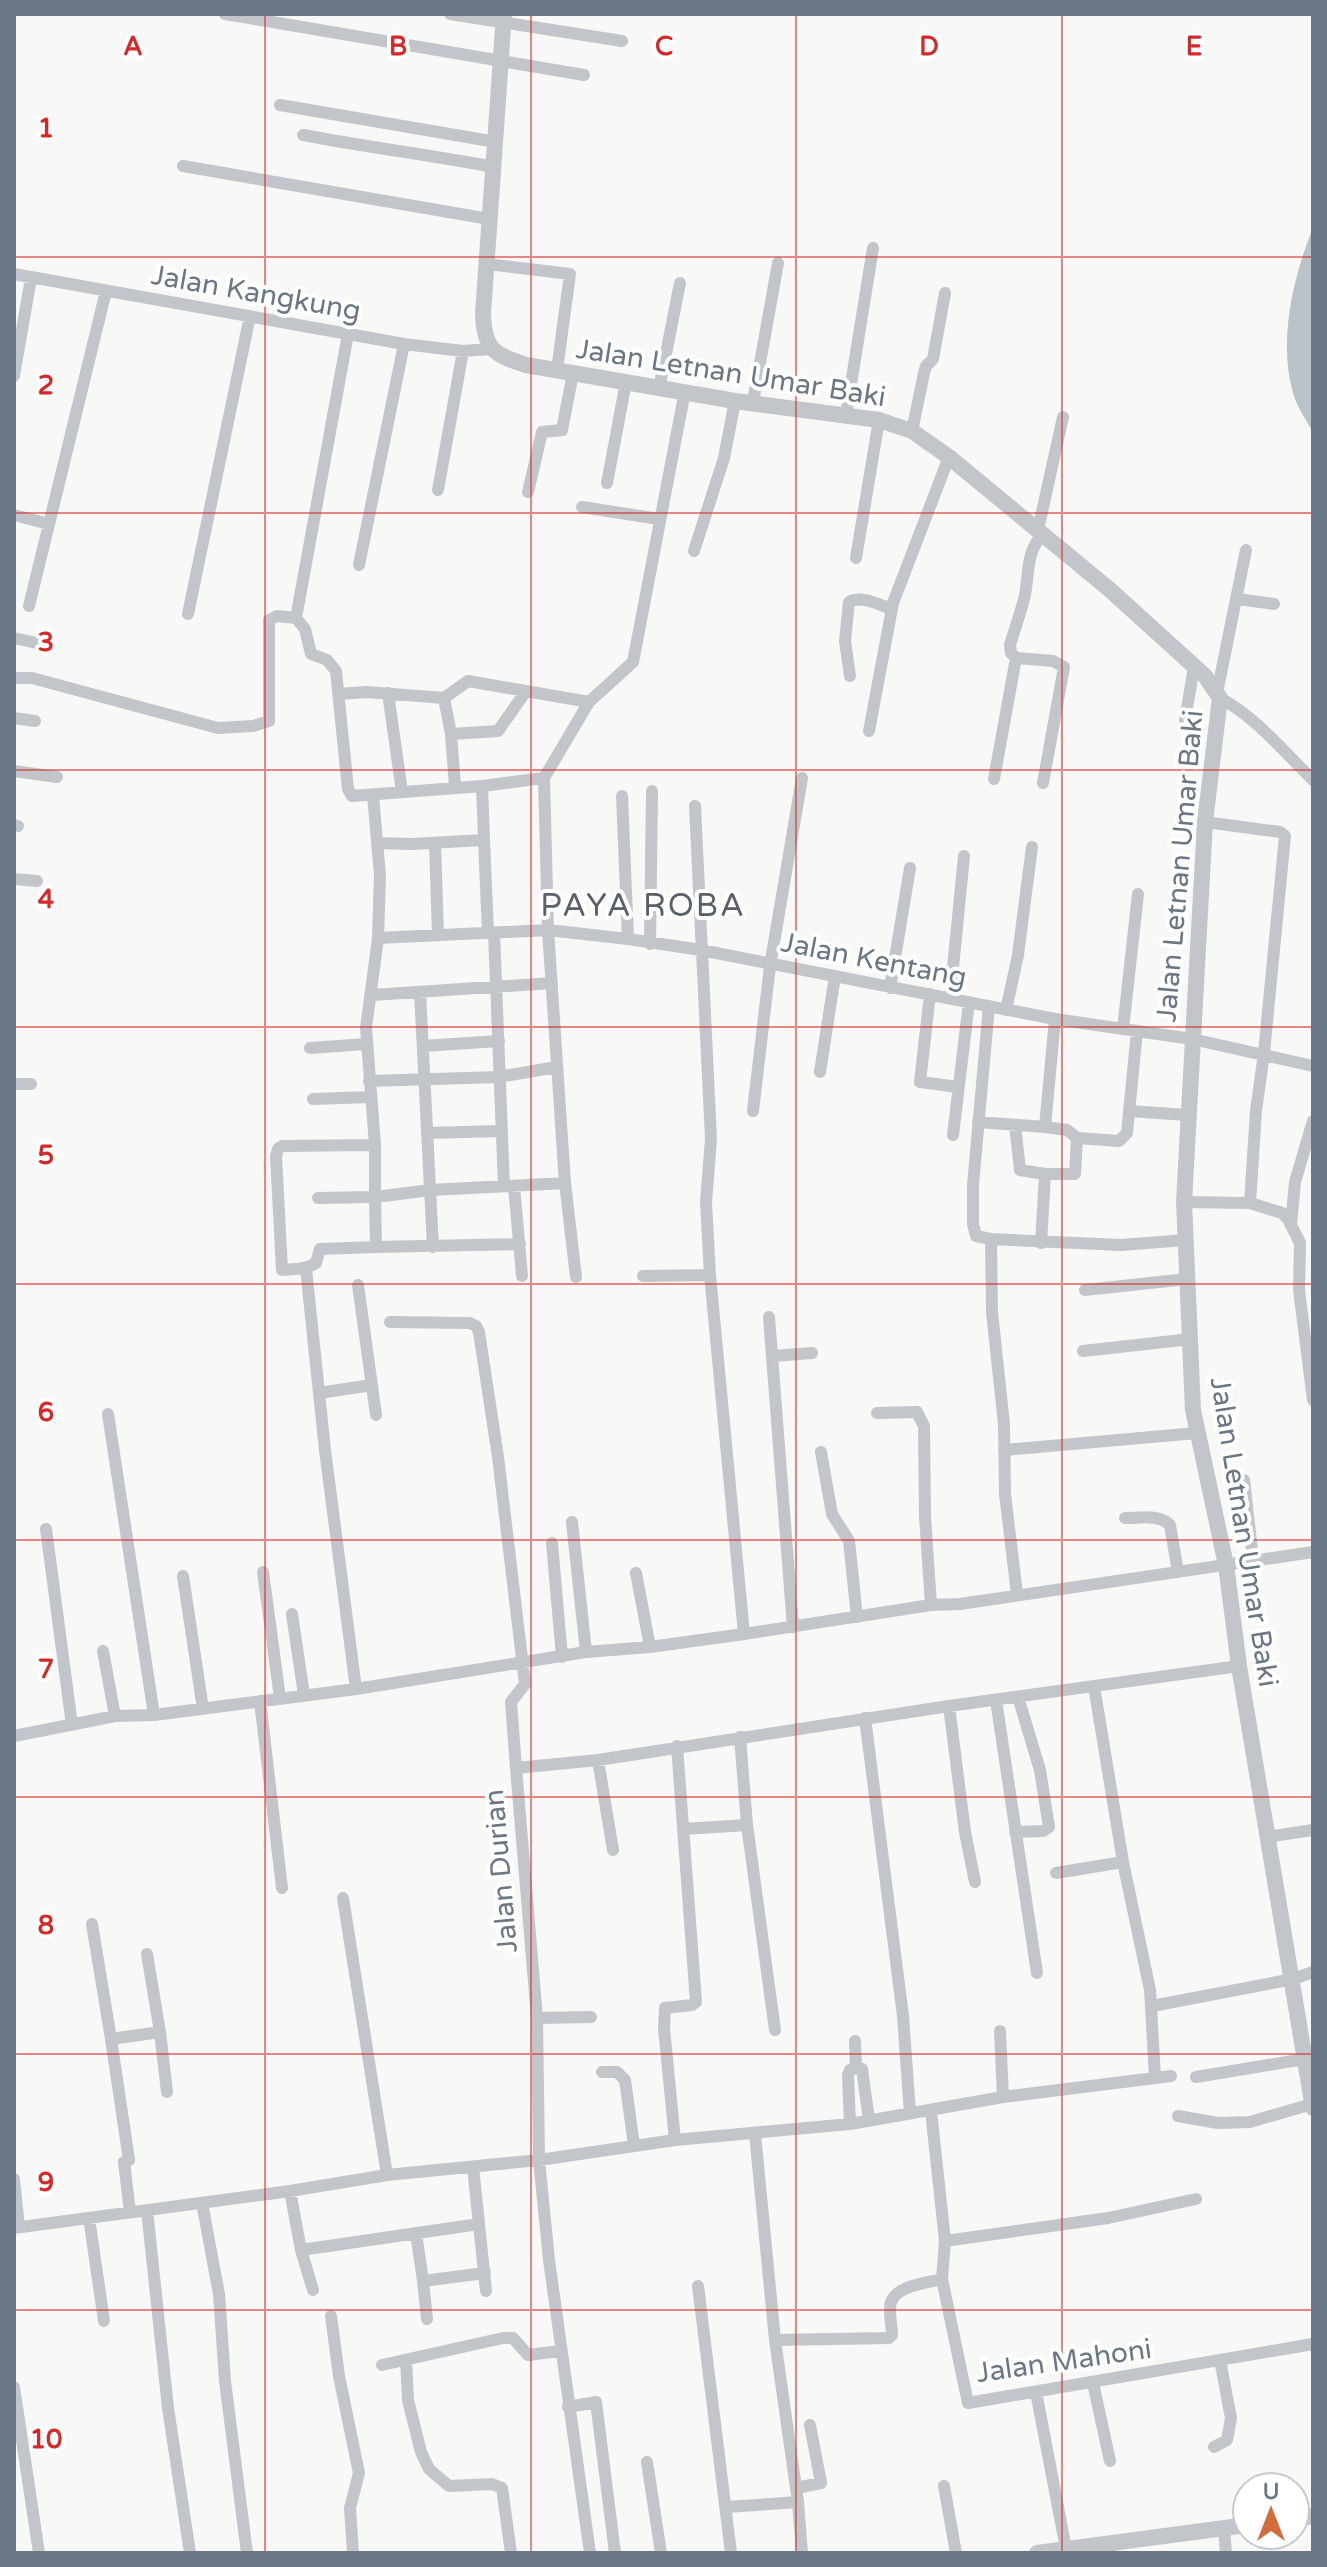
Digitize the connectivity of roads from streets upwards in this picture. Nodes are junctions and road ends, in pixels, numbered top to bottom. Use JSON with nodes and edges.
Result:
{"nodes":[{"id":1,"x":225,"y":14,"type":"edge"},
{"id":2,"x":450,"y":14,"type":"edge"},
{"id":3,"x":504,"y":18,"type":"edge"},
{"id":4,"x":622,"y":41,"type":"dead end"},
{"id":5,"x":501,"y":62,"type":"junction"},
{"id":6,"x":584,"y":75,"type":"dead end"},
{"id":7,"x":280,"y":105,"type":"dead end"},
{"id":8,"x":303,"y":135,"type":"dead end"},
{"id":9,"x":496,"y":142,"type":"junction"},
{"id":10,"x":183,"y":166,"type":"dead end"},
{"id":11,"x":494,"y":167,"type":"junction"},
{"id":12,"x":489,"y":219,"type":"junction"},
{"id":13,"x":873,"y":248,"type":"dead end"},
{"id":14,"x":778,"y":263,"type":"dead end"},
{"id":15,"x":487,"y":264,"type":"junction"},
{"id":16,"x":14,"y":274,"type":"edge"},
{"id":17,"x":31,"y":278,"type":"junction"},
{"id":18,"x":680,"y":283,"type":"dead end"},
{"id":19,"x":106,"y":291,"type":"junction"},
{"id":20,"x":945,"y":293,"type":"dead end"},
{"id":21,"x":250,"y":316,"type":"junction"},
{"id":22,"x":348,"y":334,"type":"junction"},
{"id":23,"x":404,"y":344,"type":"junction"},
{"id":24,"x":491,"y":349,"type":"junction"},
{"id":25,"x":463,"y":351,"type":"junction"},
{"id":26,"x":565,"y":372,"type":"junction"},
{"id":27,"x":14,"y":376,"type":"edge"},
{"id":28,"x":626,"y":382,"type":"junction"},
{"id":29,"x":659,"y":389,"type":"junction"},
{"id":30,"x":685,"y":391,"type":"junction"},
{"id":31,"x":735,"y":401,"type":"junction"},
{"id":32,"x":753,"y":402,"type":"junction"},
{"id":33,"x":846,"y":415,"type":"junction"},
{"id":34,"x":1063,"y":417,"type":"dead end"},
{"id":35,"x":879,"y":420,"type":"junction"},
{"id":36,"x":912,"y":431,"type":"junction"},
{"id":37,"x":949,"y":457,"type":"junction"},
{"id":38,"x":607,"y":483,"type":"dead end"},
{"id":39,"x":438,"y":490,"type":"dead end"},
{"id":40,"x":528,"y":492,"type":"dead end"},
{"id":41,"x":582,"y":507,"type":"dead end"},
{"id":42,"x":14,"y":515,"type":"edge"},
{"id":43,"x":659,"y":519,"type":"junction"},
{"id":44,"x":49,"y":524,"type":"junction"},
{"id":45,"x":1040,"y":532,"type":"junction"},
{"id":46,"x":1246,"y":550,"type":"dead end"},
{"id":47,"x":694,"y":551,"type":"dead end"},
{"id":48,"x":856,"y":558,"type":"dead end"},
{"id":49,"x":359,"y":565,"type":"dead end"},
{"id":50,"x":1238,"y":599,"type":"junction"},
{"id":51,"x":1274,"y":604,"type":"dead end"},
{"id":52,"x":29,"y":606,"type":"dead end"},
{"id":53,"x":892,"y":609,"type":"junction"},
{"id":54,"x":188,"y":614,"type":"dead end"},
{"id":55,"x":296,"y":618,"type":"junction"},
{"id":56,"x":14,"y":638,"type":"edge"},
{"id":57,"x":46,"y":645,"type":"dead end"},
{"id":58,"x":1016,"y":658,"type":"junction"},
{"id":59,"x":1194,"y":667,"type":"junction"},
{"id":60,"x":850,"y":676,"type":"dead end"},
{"id":61,"x":14,"y":678,"type":"edge"},
{"id":62,"x":526,"y":691,"type":"junction"},
{"id":63,"x":388,"y":693,"type":"junction"},
{"id":64,"x":339,"y":694,"type":"junction"},
{"id":65,"x":1218,"y":695,"type":"junction"},
{"id":66,"x":444,"y":698,"type":"junction"},
{"id":67,"x":589,"y":702,"type":"junction"},
{"id":68,"x":14,"y":718,"type":"edge"},
{"id":69,"x":1185,"y":720,"type":"dead end"},
{"id":70,"x":35,"y":721,"type":"dead end"},
{"id":71,"x":869,"y":731,"type":"dead end"},
{"id":72,"x":451,"y":734,"type":"junction"},
{"id":73,"x":14,"y":771,"type":"edge"},
{"id":74,"x":57,"y":777,"type":"dead end"},
{"id":75,"x":544,"y":778,"type":"junction"},
{"id":76,"x":802,"y":778,"type":"dead end"},
{"id":77,"x":994,"y":779,"type":"dead end"},
{"id":78,"x":1313,"y":780,"type":"edge"},
{"id":79,"x":1043,"y":783,"type":"dead end"},
{"id":80,"x":455,"y":786,"type":"junction"},
{"id":81,"x":482,"y":786,"type":"junction"},
{"id":82,"x":652,"y":791,"type":"dead end"},
{"id":83,"x":402,"y":792,"type":"junction"},
{"id":84,"x":373,"y":795,"type":"junction"},
{"id":85,"x":622,"y":796,"type":"dead end"},
{"id":86,"x":695,"y":806,"type":"dead end"},
{"id":87,"x":1205,"y":822,"type":"junction"},
{"id":88,"x":484,"y":840,"type":"junction"},
{"id":89,"x":377,"y":843,"type":"junction"},
{"id":90,"x":435,"y":843,"type":"junction"},
{"id":91,"x":1032,"y":847,"type":"dead end"},
{"id":92,"x":964,"y":856,"type":"dead end"},
{"id":93,"x":910,"y":868,"type":"dead end"},
{"id":94,"x":14,"y":879,"type":"edge"},
{"id":95,"x":37,"y":881,"type":"dead end"},
{"id":96,"x":1138,"y":894,"type":"dead end"},
{"id":97,"x":548,"y":930,"type":"junction"},
{"id":98,"x":491,"y":933,"type":"junction"},
{"id":99,"x":438,"y":935,"type":"junction"},
{"id":100,"x":378,"y":938,"type":"junction"},
{"id":101,"x":628,"y":939,"type":"junction"},
{"id":102,"x":650,"y":944,"type":"junction"},
{"id":103,"x":701,"y":950,"type":"junction"},
{"id":104,"x":770,"y":966,"type":"junction"},
{"id":105,"x":835,"y":976,"type":"junction"},
{"id":106,"x":552,"y":983,"type":"junction"},
{"id":107,"x":497,"y":988,"type":"junction"},
{"id":108,"x":890,"y":988,"type":"junction"},
{"id":109,"x":420,"y":992,"type":"junction"},
{"id":110,"x":930,"y":994,"type":"junction"},
{"id":111,"x":372,"y":995,"type":"junction"},
{"id":112,"x":950,"y":998,"type":"junction"},
{"id":113,"x":969,"y":1002,"type":"junction"},
{"id":114,"x":989,"y":1006,"type":"junction"},
{"id":115,"x":1006,"y":1010,"type":"junction"},
{"id":116,"x":1055,"y":1019,"type":"junction"},
{"id":117,"x":1123,"y":1029,"type":"junction"},
{"id":118,"x":1137,"y":1031,"type":"junction"},
{"id":119,"x":1192,"y":1039,"type":"junction"},
{"id":120,"x":499,"y":1041,"type":"junction"},
{"id":121,"x":366,"y":1044,"type":"junction"},
{"id":122,"x":423,"y":1046,"type":"junction"},
{"id":123,"x":310,"y":1048,"type":"dead end"},
{"id":124,"x":1264,"y":1053,"type":"junction"},
{"id":125,"x":1313,"y":1066,"type":"edge"},
{"id":126,"x":557,"y":1067,"type":"junction"},
{"id":127,"x":820,"y":1072,"type":"dead end"},
{"id":128,"x":498,"y":1077,"type":"junction"},
{"id":129,"x":425,"y":1079,"type":"junction"},
{"id":130,"x":369,"y":1081,"type":"junction"},
{"id":131,"x":14,"y":1084,"type":"edge"},
{"id":132,"x":31,"y":1084,"type":"dead end"},
{"id":133,"x":958,"y":1087,"type":"junction"},
{"id":134,"x":371,"y":1097,"type":"junction"},
{"id":135,"x":313,"y":1099,"type":"dead end"},
{"id":136,"x":753,"y":1111,"type":"dead end"},
{"id":137,"x":1129,"y":1111,"type":"junction"},
{"id":138,"x":1188,"y":1115,"type":"junction"},
{"id":139,"x":1313,"y":1121,"type":"edge"},
{"id":140,"x":978,"y":1122,"type":"junction"},
{"id":141,"x":1015,"y":1125,"type":"junction"},
{"id":142,"x":1045,"y":1127,"type":"junction"},
{"id":143,"x":501,"y":1131,"type":"junction"},
{"id":144,"x":427,"y":1133,"type":"junction"},
{"id":145,"x":953,"y":1135,"type":"dead end"},
{"id":146,"x":1077,"y":1138,"type":"junction"},
{"id":147,"x":375,"y":1145,"type":"junction"},
{"id":148,"x":1045,"y":1174,"type":"junction"},
{"id":149,"x":565,"y":1183,"type":"junction"},
{"id":150,"x":509,"y":1186,"type":"junction"},
{"id":151,"x":431,"y":1190,"type":"junction"},
{"id":152,"x":375,"y":1197,"type":"junction"},
{"id":153,"x":318,"y":1198,"type":"dead end"},
{"id":154,"x":1184,"y":1202,"type":"junction"},
{"id":155,"x":1250,"y":1203,"type":"junction"},
{"id":156,"x":1291,"y":1225,"type":"junction"},
{"id":157,"x":991,"y":1239,"type":"junction"},
{"id":158,"x":1186,"y":1240,"type":"junction"},
{"id":159,"x":1041,"y":1243,"type":"junction"},
{"id":160,"x":520,"y":1244,"type":"junction"},
{"id":161,"x":376,"y":1247,"type":"junction"},
{"id":162,"x":433,"y":1247,"type":"junction"},
{"id":163,"x":306,"y":1269,"type":"junction"},
{"id":164,"x":710,"y":1275,"type":"junction"},
{"id":165,"x":522,"y":1276,"type":"dead end"},
{"id":166,"x":643,"y":1276,"type":"dead end"},
{"id":167,"x":576,"y":1277,"type":"dead end"},
{"id":168,"x":1187,"y":1279,"type":"junction"},
{"id":169,"x":358,"y":1285,"type":"dead end"},
{"id":170,"x":1085,"y":1290,"type":"dead end"},
{"id":171,"x":769,"y":1317,"type":"dead end"},
{"id":172,"x":390,"y":1322,"type":"dead end"},
{"id":173,"x":1191,"y":1339,"type":"junction"},
{"id":174,"x":1083,"y":1351,"type":"dead end"},
{"id":175,"x":812,"y":1353,"type":"dead end"},
{"id":176,"x":773,"y":1356,"type":"junction"},
{"id":177,"x":372,"y":1385,"type":"junction"},
{"id":178,"x":319,"y":1393,"type":"junction"},
{"id":179,"x":1313,"y":1400,"type":"edge"},
{"id":180,"x":877,"y":1413,"type":"dead end"},
{"id":181,"x":108,"y":1414,"type":"dead end"},
{"id":182,"x":376,"y":1415,"type":"dead end"},
{"id":183,"x":1197,"y":1433,"type":"junction"},
{"id":184,"x":1004,"y":1450,"type":"junction"},
{"id":185,"x":821,"y":1452,"type":"dead end"},
{"id":186,"x":1244,"y":1480,"type":"dead end"},
{"id":187,"x":1125,"y":1518,"type":"dead end"},
{"id":188,"x":572,"y":1522,"type":"dead end"},
{"id":189,"x":46,"y":1529,"type":"dead end"},
{"id":190,"x":552,"y":1543,"type":"dead end"},
{"id":191,"x":1313,"y":1552,"type":"edge"},
{"id":192,"x":1253,"y":1559,"type":"junction"},
{"id":193,"x":1226,"y":1565,"type":"junction"},
{"id":194,"x":263,"y":1572,"type":"dead end"},
{"id":195,"x":1178,"y":1572,"type":"junction"},
{"id":196,"x":636,"y":1573,"type":"dead end"},
{"id":197,"x":183,"y":1576,"type":"dead end"},
{"id":198,"x":1017,"y":1594,"type":"junction"},
{"id":199,"x":931,"y":1605,"type":"junction"},
{"id":200,"x":292,"y":1614,"type":"dead end"},
{"id":201,"x":857,"y":1617,"type":"junction"},
{"id":202,"x":793,"y":1627,"type":"junction"},
{"id":203,"x":744,"y":1634,"type":"junction"},
{"id":204,"x":650,"y":1647,"type":"junction"},
{"id":205,"x":103,"y":1651,"type":"dead end"},
{"id":206,"x":586,"y":1652,"type":"junction"},
{"id":207,"x":562,"y":1657,"type":"junction"},
{"id":208,"x":522,"y":1662,"type":"junction"},
{"id":209,"x":1239,"y":1666,"type":"junction"},
{"id":210,"x":1094,"y":1686,"type":"junction"},
{"id":211,"x":356,"y":1689,"type":"junction"},
{"id":212,"x":304,"y":1695,"type":"junction"},
{"id":213,"x":1018,"y":1697,"type":"junction"},
{"id":214,"x":280,"y":1698,"type":"junction"},
{"id":215,"x":996,"y":1700,"type":"junction"},
{"id":216,"x":260,"y":1701,"type":"junction"},
{"id":217,"x":949,"y":1706,"type":"junction"},
{"id":218,"x":203,"y":1709,"type":"junction"},
{"id":219,"x":154,"y":1715,"type":"junction"},
{"id":220,"x":115,"y":1716,"type":"junction"},
{"id":221,"x":865,"y":1718,"type":"junction"},
{"id":222,"x":72,"y":1725,"type":"junction"},
{"id":223,"x":14,"y":1736,"type":"edge"},
{"id":224,"x":740,"y":1737,"type":"junction"},
{"id":225,"x":677,"y":1746,"type":"junction"},
{"id":226,"x":598,"y":1760,"type":"junction"},
{"id":227,"x":516,"y":1768,"type":"junction"},
{"id":228,"x":747,"y":1825,"type":"junction"},
{"id":229,"x":683,"y":1829,"type":"junction"},
{"id":230,"x":1313,"y":1830,"type":"edge"},
{"id":231,"x":1015,"y":1832,"type":"junction"},
{"id":232,"x":1267,"y":1837,"type":"junction"},
{"id":233,"x":613,"y":1850,"type":"dead end"},
{"id":234,"x":1123,"y":1862,"type":"junction"},
{"id":235,"x":1056,"y":1873,"type":"dead end"},
{"id":236,"x":975,"y":1882,"type":"dead end"},
{"id":237,"x":282,"y":1888,"type":"dead end"},
{"id":238,"x":343,"y":1898,"type":"dead end"},
{"id":239,"x":92,"y":1924,"type":"dead end"},
{"id":240,"x":147,"y":1954,"type":"dead end"},
{"id":241,"x":1313,"y":1972,"type":"edge"},
{"id":242,"x":1037,"y":1973,"type":"dead end"},
{"id":243,"x":1293,"y":1979,"type":"junction"},
{"id":244,"x":1152,"y":2006,"type":"junction"},
{"id":245,"x":591,"y":2017,"type":"dead end"},
{"id":246,"x":537,"y":2018,"type":"junction"},
{"id":247,"x":775,"y":2030,"type":"dead end"},
{"id":248,"x":1000,"y":2031,"type":"dead end"},
{"id":249,"x":160,"y":2032,"type":"junction"},
{"id":250,"x":111,"y":2039,"type":"junction"},
{"id":251,"x":855,"y":2041,"type":"dead end"},
{"id":252,"x":1305,"y":2059,"type":"junction"},
{"id":253,"x":856,"y":2068,"type":"junction"},
{"id":254,"x":602,"y":2072,"type":"dead end"},
{"id":255,"x":1171,"y":2076,"type":"dead end"},
{"id":256,"x":1155,"y":2077,"type":"junction"},
{"id":257,"x":1196,"y":2077,"type":"dead end"},
{"id":258,"x":167,"y":2092,"type":"dead end"},
{"id":259,"x":1003,"y":2097,"type":"junction"},
{"id":260,"x":1313,"y":2106,"type":"edge"},
{"id":261,"x":931,"y":2111,"type":"junction"},
{"id":262,"x":910,"y":2113,"type":"junction"},
{"id":263,"x":1178,"y":2116,"type":"dead end"},
{"id":264,"x":869,"y":2120,"type":"junction"},
{"id":265,"x":850,"y":2124,"type":"junction"},
{"id":266,"x":755,"y":2134,"type":"junction"},
{"id":267,"x":675,"y":2140,"type":"junction"},
{"id":268,"x":634,"y":2145,"type":"junction"},
{"id":269,"x":539,"y":2160,"type":"junction"},
{"id":270,"x":473,"y":2167,"type":"junction"},
{"id":271,"x":387,"y":2175,"type":"junction"},
{"id":272,"x":14,"y":2179,"type":"edge"},
{"id":273,"x":290,"y":2191,"type":"junction"},
{"id":274,"x":1196,"y":2199,"type":"dead end"},
{"id":275,"x":202,"y":2203,"type":"junction"},
{"id":276,"x":147,"y":2210,"type":"junction"},
{"id":277,"x":130,"y":2212,"type":"junction"},
{"id":278,"x":89,"y":2218,"type":"junction"},
{"id":279,"x":479,"y":2224,"type":"junction"},
{"id":280,"x":16,"y":2228,"type":"edge"},
{"id":281,"x":416,"y":2233,"type":"junction"},
{"id":282,"x":945,"y":2241,"type":"junction"},
{"id":283,"x":301,"y":2250,"type":"junction"},
{"id":284,"x":485,"y":2273,"type":"junction"},
{"id":285,"x":942,"y":2279,"type":"junction"},
{"id":286,"x":423,"y":2281,"type":"junction"},
{"id":287,"x":698,"y":2286,"type":"dead end"},
{"id":288,"x":313,"y":2290,"type":"dead end"},
{"id":289,"x":486,"y":2291,"type":"dead end"},
{"id":290,"x":331,"y":2316,"type":"dead end"},
{"id":291,"x":427,"y":2319,"type":"dead end"},
{"id":292,"x":104,"y":2321,"type":"dead end"},
{"id":293,"x":775,"y":2340,"type":"junction"},
{"id":294,"x":1313,"y":2344,"type":"edge"},
{"id":295,"x":560,"y":2351,"type":"junction"},
{"id":296,"x":406,"y":2360,"type":"junction"},
{"id":297,"x":1220,"y":2360,"type":"junction"},
{"id":298,"x":382,"y":2365,"type":"dead end"},
{"id":299,"x":1093,"y":2383,"type":"junction"},
{"id":300,"x":14,"y":2387,"type":"edge"},
{"id":301,"x":1036,"y":2392,"type":"junction"},
{"id":302,"x":568,"y":2407,"type":"junction"},
{"id":303,"x":810,"y":2425,"type":"dead end"},
{"id":304,"x":1214,"y":2447,"type":"dead end"},
{"id":305,"x":1110,"y":2461,"type":"dead end"},
{"id":306,"x":647,"y":2462,"type":"dead end"},
{"id":307,"x":944,"y":2486,"type":"dead end"},
{"id":308,"x":796,"y":2488,"type":"junction"},
{"id":309,"x":798,"y":2502,"type":"junction"},
{"id":310,"x":727,"y":2507,"type":"junction"},
{"id":311,"x":1231,"y":2527,"type":"edge"},
{"id":312,"x":1224,"y":2528,"type":"junction"},
{"id":313,"x":1066,"y":2549,"type":"junction"},
{"id":314,"x":615,"y":2550,"type":"edge"},
{"id":315,"x":590,"y":2551,"type":"edge"},
{"id":316,"x":39,"y":2553,"type":"edge"},
{"id":317,"x":190,"y":2553,"type":"edge"},
{"id":318,"x":247,"y":2553,"type":"edge"},
{"id":319,"x":353,"y":2553,"type":"edge"},
{"id":320,"x":511,"y":2553,"type":"edge"},
{"id":321,"x":661,"y":2553,"type":"edge"},
{"id":322,"x":731,"y":2553,"type":"edge"},
{"id":323,"x":802,"y":2553,"type":"edge"},
{"id":324,"x":956,"y":2553,"type":"edge"},
{"id":325,"x":1037,"y":2553,"type":"edge"},
{"id":326,"x":1226,"y":2553,"type":"edge"}],
"edges":[{"from":1,"to":5,"type":"street"},
{"from":2,"to":3,"type":"street"},
{"from":3,"to":4,"type":"street"},
{"from":3,"to":5,"type":"street"},
{"from":5,"to":6,"type":"street"},
{"from":5,"to":9,"type":"street"},
{"from":7,"to":9,"type":"street"},
{"from":8,"to":11,"type":"street"},
{"from":9,"to":11,"type":"street"},
{"from":10,"to":12,"type":"street"},
{"from":11,"to":12,"type":"street"},
{"from":12,"to":15,"type":"street"},
{"from":13,"to":33,"type":"street"},
{"from":14,"to":32,"type":"street"},
{"from":15,"to":24,"type":"street"},
{"from":15,"to":26,"type":"street"},
{"from":16,"to":17,"type":"street","name":"Jalan Kangkung"},
{"from":17,"to":19,"type":"street","name":"Jalan Kangkung"},
{"from":17,"to":27,"type":"street"},
{"from":18,"to":29,"type":"street"},
{"from":19,"to":21,"type":"street","name":"Jalan Kangkung"},
{"from":19,"to":44,"type":"street"},
{"from":20,"to":36,"type":"street"},
{"from":21,"to":22,"type":"street","name":"Jalan Kangkung"},
{"from":21,"to":54,"type":"street"},
{"from":22,"to":23,"type":"street","name":"Jalan Kangkung"},
{"from":22,"to":55,"type":"street"},
{"from":23,"to":25,"type":"street","name":"Jalan Kangkung"},
{"from":23,"to":49,"type":"street"},
{"from":24,"to":25,"type":"street","name":"Jalan Kangkung"},
{"from":24,"to":26,"type":"street","name":"Jalan Letnan Umar Baki"},
{"from":25,"to":39,"type":"street"},
{"from":26,"to":28,"type":"street","name":"Jalan Letnan Umar Baki"},
{"from":26,"to":40,"type":"street"},
{"from":28,"to":29,"type":"street","name":"Jalan Letnan Umar Baki"},
{"from":28,"to":38,"type":"street"},
{"from":29,"to":30,"type":"street","name":"Jalan Letnan Umar Baki"},
{"from":30,"to":31,"type":"street","name":"Jalan Letnan Umar Baki"},
{"from":30,"to":43,"type":"street"},
{"from":31,"to":32,"type":"street","name":"Jalan Letnan Umar Baki"},
{"from":31,"to":47,"type":"street"},
{"from":32,"to":33,"type":"street","name":"Jalan Letnan Umar Baki"},
{"from":33,"to":35,"type":"street","name":"Jalan Letnan Umar Baki"},
{"from":34,"to":45,"type":"street"},
{"from":35,"to":36,"type":"street","name":"Jalan Letnan Umar Baki"},
{"from":35,"to":48,"type":"street"},
{"from":36,"to":37,"type":"street","name":"Jalan Letnan Umar Baki"},
{"from":37,"to":45,"type":"street","name":"Jalan Letnan Umar Baki"},
{"from":37,"to":53,"type":"street"},
{"from":41,"to":43,"type":"street"},
{"from":42,"to":44,"type":"street"},
{"from":43,"to":67,"type":"street"},
{"from":44,"to":52,"type":"street"},
{"from":45,"to":58,"type":"street"},
{"from":45,"to":59,"type":"street","name":"Jalan Letnan Umar Baki"},
{"from":46,"to":50,"type":"street"},
{"from":50,"to":51,"type":"street"},
{"from":50,"to":65,"type":"street"},
{"from":53,"to":60,"type":"street"},
{"from":53,"to":71,"type":"street"},
{"from":55,"to":61,"type":"street"},
{"from":55,"to":64,"type":"street"},
{"from":56,"to":57,"type":"street"},
{"from":58,"to":77,"type":"street"},
{"from":58,"to":79,"type":"street"},
{"from":59,"to":65,"type":"street","name":"Jalan Letnan Umar Baki"},
{"from":59,"to":69,"type":"street"},
{"from":62,"to":66,"type":"street"},
{"from":62,"to":67,"type":"street"},
{"from":62,"to":72,"type":"street"},
{"from":63,"to":64,"type":"street"},
{"from":63,"to":66,"type":"street"},
{"from":63,"to":83,"type":"street"},
{"from":64,"to":84,"type":"street"},
{"from":65,"to":78,"type":"street"},
{"from":65,"to":87,"type":"street","name":"Jalan Letnan Umar Baki"},
{"from":66,"to":72,"type":"street"},
{"from":67,"to":75,"type":"street"},
{"from":68,"to":70,"type":"street"},
{"from":72,"to":80,"type":"street"},
{"from":73,"to":74,"type":"street"},
{"from":75,"to":81,"type":"street"},
{"from":75,"to":97,"type":"street"},
{"from":76,"to":104,"type":"street"},
{"from":80,"to":81,"type":"street"},
{"from":80,"to":83,"type":"street"},
{"from":81,"to":88,"type":"street"},
{"from":82,"to":102,"type":"street"},
{"from":83,"to":84,"type":"street"},
{"from":84,"to":89,"type":"street"},
{"from":85,"to":101,"type":"street"},
{"from":86,"to":103,"type":"street"},
{"from":87,"to":119,"type":"street","name":"Jalan Letnan Umar Baki"},
{"from":87,"to":124,"type":"street"},
{"from":88,"to":90,"type":"street"},
{"from":88,"to":98,"type":"street"},
{"from":89,"to":90,"type":"street"},
{"from":89,"to":100,"type":"street"},
{"from":90,"to":99,"type":"street"},
{"from":91,"to":115,"type":"street"},
{"from":92,"to":112,"type":"street"},
{"from":93,"to":108,"type":"street"},
{"from":94,"to":95,"type":"street"},
{"from":96,"to":117,"type":"street"},
{"from":97,"to":98,"type":"street","name":"Jalan Kentang"},
{"from":97,"to":101,"type":"street","name":"Jalan Kentang"},
{"from":97,"to":106,"type":"street"},
{"from":98,"to":99,"type":"street","name":"Jalan Kentang"},
{"from":98,"to":107,"type":"street"},
{"from":99,"to":100,"type":"street","name":"Jalan Kentang"},
{"from":100,"to":111,"type":"street"},
{"from":101,"to":102,"type":"street","name":"Jalan Kentang"},
{"from":102,"to":103,"type":"street","name":"Jalan Kentang"},
{"from":103,"to":104,"type":"street","name":"Jalan Kentang"},
{"from":103,"to":164,"type":"street"},
{"from":104,"to":105,"type":"street","name":"Jalan Kentang"},
{"from":104,"to":136,"type":"street"},
{"from":105,"to":108,"type":"street","name":"Jalan Kentang"},
{"from":105,"to":127,"type":"street"},
{"from":106,"to":107,"type":"street"},
{"from":106,"to":126,"type":"street"},
{"from":107,"to":109,"type":"street"},
{"from":107,"to":120,"type":"street"},
{"from":108,"to":110,"type":"street","name":"Jalan Kentang"},
{"from":109,"to":111,"type":"street"},
{"from":109,"to":122,"type":"street"},
{"from":110,"to":112,"type":"street","name":"Jalan Kentang"},
{"from":110,"to":133,"type":"street"},
{"from":111,"to":121,"type":"street"},
{"from":112,"to":113,"type":"street","name":"Jalan Kentang"},
{"from":113,"to":114,"type":"street","name":"Jalan Kentang"},
{"from":113,"to":133,"type":"street"},
{"from":114,"to":115,"type":"street","name":"Jalan Kentang"},
{"from":114,"to":140,"type":"street"},
{"from":115,"to":116,"type":"street","name":"Jalan Kentang"},
{"from":116,"to":117,"type":"street","name":"Jalan Kentang"},
{"from":116,"to":142,"type":"street"},
{"from":117,"to":118,"type":"street","name":"Jalan Kentang"},
{"from":118,"to":119,"type":"street","name":"Jalan Kentang"},
{"from":118,"to":137,"type":"street"},
{"from":119,"to":124,"type":"street","name":"Jalan Kentang"},
{"from":119,"to":138,"type":"street","name":"Jalan Letnan Umar Baki"},
{"from":120,"to":122,"type":"street"},
{"from":120,"to":128,"type":"street"},
{"from":121,"to":123,"type":"street"},
{"from":121,"to":130,"type":"street"},
{"from":122,"to":129,"type":"street"},
{"from":124,"to":125,"type":"street","name":"Jalan Kentang"},
{"from":124,"to":155,"type":"street"},
{"from":126,"to":128,"type":"street"},
{"from":126,"to":149,"type":"street"},
{"from":128,"to":129,"type":"street"},
{"from":128,"to":143,"type":"street"},
{"from":129,"to":130,"type":"street"},
{"from":129,"to":144,"type":"street"},
{"from":130,"to":134,"type":"street"},
{"from":131,"to":132,"type":"street"},
{"from":133,"to":145,"type":"street"},
{"from":134,"to":135,"type":"street"},
{"from":134,"to":147,"type":"street"},
{"from":137,"to":138,"type":"street"},
{"from":137,"to":146,"type":"street"},
{"from":138,"to":154,"type":"street","name":"Jalan Letnan Umar Baki"},
{"from":139,"to":156,"type":"street"},
{"from":140,"to":141,"type":"street"},
{"from":140,"to":157,"type":"street"},
{"from":141,"to":142,"type":"street"},
{"from":141,"to":148,"type":"street"},
{"from":142,"to":146,"type":"street"},
{"from":143,"to":144,"type":"street"},
{"from":143,"to":150,"type":"street"},
{"from":144,"to":151,"type":"street"},
{"from":146,"to":148,"type":"street"},
{"from":147,"to":152,"type":"street"},
{"from":147,"to":163,"type":"street"},
{"from":148,"to":159,"type":"street"},
{"from":149,"to":150,"type":"street"},
{"from":149,"to":167,"type":"street"},
{"from":150,"to":151,"type":"street"},
{"from":150,"to":160,"type":"street"},
{"from":151,"to":152,"type":"street"},
{"from":151,"to":162,"type":"street"},
{"from":152,"to":153,"type":"street"},
{"from":152,"to":161,"type":"street"},
{"from":154,"to":155,"type":"street"},
{"from":154,"to":158,"type":"street","name":"Jalan Letnan Umar Baki"},
{"from":155,"to":156,"type":"street"},
{"from":156,"to":179,"type":"street"},
{"from":157,"to":159,"type":"street"},
{"from":157,"to":184,"type":"street"},
{"from":158,"to":159,"type":"street"},
{"from":158,"to":168,"type":"street","name":"Jalan Letnan Umar Baki"},
{"from":160,"to":162,"type":"street"},
{"from":160,"to":165,"type":"street"},
{"from":161,"to":162,"type":"street"},
{"from":161,"to":163,"type":"street"},
{"from":163,"to":178,"type":"street"},
{"from":164,"to":166,"type":"street"},
{"from":164,"to":203,"type":"street"},
{"from":168,"to":170,"type":"street"},
{"from":168,"to":173,"type":"street","name":"Jalan Letnan Umar Baki"},
{"from":169,"to":177,"type":"street"},
{"from":171,"to":176,"type":"street"},
{"from":172,"to":208,"type":"street"},
{"from":173,"to":174,"type":"street"},
{"from":173,"to":183,"type":"street","name":"Jalan Letnan Umar Baki"},
{"from":175,"to":176,"type":"street"},
{"from":176,"to":202,"type":"street"},
{"from":177,"to":178,"type":"street"},
{"from":177,"to":182,"type":"street"},
{"from":178,"to":211,"type":"street"},
{"from":180,"to":199,"type":"street"},
{"from":181,"to":219,"type":"street"},
{"from":183,"to":184,"type":"street"},
{"from":183,"to":193,"type":"street","name":"Jalan Letnan Umar Baki"},
{"from":184,"to":198,"type":"street"},
{"from":185,"to":201,"type":"street"},
{"from":186,"to":192,"type":"street"},
{"from":187,"to":195,"type":"street"},
{"from":188,"to":206,"type":"street"},
{"from":189,"to":222,"type":"street"},
{"from":190,"to":207,"type":"street"},
{"from":191,"to":192,"type":"street"},
{"from":192,"to":193,"type":"street"},
{"from":193,"to":195,"type":"street"},
{"from":193,"to":209,"type":"street","name":"Jalan Letnan Umar Baki"},
{"from":194,"to":214,"type":"street"},
{"from":195,"to":198,"type":"street"},
{"from":196,"to":204,"type":"street"},
{"from":197,"to":218,"type":"street"},
{"from":198,"to":199,"type":"street"},
{"from":199,"to":201,"type":"street"},
{"from":200,"to":212,"type":"street"},
{"from":201,"to":202,"type":"street"},
{"from":202,"to":203,"type":"street"},
{"from":203,"to":204,"type":"street"},
{"from":204,"to":206,"type":"street"},
{"from":205,"to":220,"type":"street"},
{"from":206,"to":207,"type":"street"},
{"from":207,"to":208,"type":"street"},
{"from":208,"to":211,"type":"street"},
{"from":208,"to":227,"type":"street"},
{"from":209,"to":210,"type":"street","name":"Jalan Durian"},
{"from":209,"to":232,"type":"street","name":"Jalan Letnan Umar Baki"},
{"from":210,"to":213,"type":"street","name":"Jalan Durian"},
{"from":210,"to":234,"type":"street"},
{"from":211,"to":212,"type":"street"},
{"from":212,"to":214,"type":"street"},
{"from":213,"to":215,"type":"street","name":"Jalan Durian"},
{"from":213,"to":231,"type":"street"},
{"from":214,"to":216,"type":"street"},
{"from":215,"to":217,"type":"street","name":"Jalan Durian"},
{"from":215,"to":231,"type":"street"},
{"from":216,"to":218,"type":"street"},
{"from":216,"to":237,"type":"street"},
{"from":217,"to":221,"type":"street","name":"Jalan Durian"},
{"from":217,"to":236,"type":"street"},
{"from":218,"to":219,"type":"street"},
{"from":219,"to":220,"type":"street"},
{"from":220,"to":222,"type":"street"},
{"from":221,"to":224,"type":"street","name":"Jalan Durian"},
{"from":221,"to":262,"type":"street"},
{"from":222,"to":223,"type":"street"},
{"from":224,"to":225,"type":"street","name":"Jalan Durian"},
{"from":224,"to":228,"type":"street"},
{"from":225,"to":226,"type":"street","name":"Jalan Durian"},
{"from":225,"to":229,"type":"street"},
{"from":226,"to":227,"type":"street","name":"Jalan Durian"},
{"from":226,"to":233,"type":"street"},
{"from":227,"to":246,"type":"street","name":"Jalan Durian"},
{"from":228,"to":229,"type":"street"},
{"from":228,"to":247,"type":"street"},
{"from":229,"to":267,"type":"street"},
{"from":230,"to":232,"type":"street"},
{"from":231,"to":242,"type":"street"},
{"from":232,"to":243,"type":"street","name":"Jalan Letnan Umar Baki"},
{"from":234,"to":235,"type":"street"},
{"from":234,"to":244,"type":"street"},
{"from":238,"to":271,"type":"street"},
{"from":239,"to":250,"type":"street"},
{"from":240,"to":249,"type":"street"},
{"from":241,"to":243,"type":"street"},
{"from":243,"to":244,"type":"street"},
{"from":243,"to":252,"type":"street","name":"Jalan Letnan Umar Baki"},
{"from":244,"to":256,"type":"street"},
{"from":245,"to":246,"type":"street"},
{"from":246,"to":269,"type":"street","name":"Jalan Durian"},
{"from":248,"to":259,"type":"street"},
{"from":249,"to":250,"type":"street"},
{"from":249,"to":258,"type":"street"},
{"from":250,"to":277,"type":"street"},
{"from":251,"to":253,"type":"street"},
{"from":252,"to":257,"type":"street"},
{"from":252,"to":260,"type":"street","name":"Jalan Letnan Umar Baki"},
{"from":253,"to":264,"type":"street"},
{"from":253,"to":265,"type":"street"},
{"from":254,"to":268,"type":"street"},
{"from":255,"to":256,"type":"street"},
{"from":256,"to":259,"type":"street"},
{"from":259,"to":261,"type":"street"},
{"from":260,"to":263,"type":"street"},
{"from":261,"to":262,"type":"street"},
{"from":261,"to":282,"type":"street","name":"Jalan Mahoni"},
{"from":262,"to":264,"type":"street"},
{"from":264,"to":265,"type":"street"},
{"from":265,"to":266,"type":"street"},
{"from":266,"to":267,"type":"street"},
{"from":266,"to":293,"type":"street"},
{"from":267,"to":268,"type":"street"},
{"from":268,"to":269,"type":"street"},
{"from":269,"to":270,"type":"street"},
{"from":269,"to":295,"type":"street","name":"Jalan Durian"},
{"from":270,"to":271,"type":"street"},
{"from":270,"to":279,"type":"street"},
{"from":271,"to":273,"type":"street"},
{"from":272,"to":280,"type":"street"},
{"from":273,"to":275,"type":"street"},
{"from":273,"to":283,"type":"street"},
{"from":274,"to":282,"type":"street"},
{"from":275,"to":276,"type":"street"},
{"from":275,"to":318,"type":"street"},
{"from":276,"to":277,"type":"street"},
{"from":276,"to":317,"type":"street"},
{"from":277,"to":278,"type":"street"},
{"from":278,"to":280,"type":"street"},
{"from":278,"to":292,"type":"street"},
{"from":279,"to":281,"type":"street"},
{"from":279,"to":284,"type":"street"},
{"from":281,"to":283,"type":"street"},
{"from":281,"to":286,"type":"street"},
{"from":282,"to":285,"type":"street","name":"Jalan Mahoni"},
{"from":283,"to":288,"type":"street"},
{"from":284,"to":286,"type":"street"},
{"from":284,"to":289,"type":"street"},
{"from":285,"to":293,"type":"street"},
{"from":285,"to":301,"type":"street","name":"Jalan Mahoni"},
{"from":286,"to":291,"type":"street"},
{"from":287,"to":310,"type":"street"},
{"from":290,"to":319,"type":"street"},
{"from":293,"to":308,"type":"street"},
{"from":294,"to":297,"type":"street","name":"Jalan Mahoni"},
{"from":295,"to":296,"type":"street"},
{"from":295,"to":302,"type":"street","name":"Jalan Durian"},
{"from":296,"to":298,"type":"street"},
{"from":296,"to":320,"type":"street"},
{"from":297,"to":299,"type":"street","name":"Jalan Mahoni"},
{"from":297,"to":304,"type":"street"},
{"from":299,"to":301,"type":"street","name":"Jalan Mahoni"},
{"from":299,"to":305,"type":"street"},
{"from":300,"to":316,"type":"street"},
{"from":301,"to":313,"type":"street"},
{"from":302,"to":314,"type":"street"},
{"from":302,"to":315,"type":"street","name":"Jalan Durian"},
{"from":303,"to":308,"type":"street"},
{"from":306,"to":321,"type":"street"},
{"from":307,"to":324,"type":"street"},
{"from":308,"to":309,"type":"street"},
{"from":309,"to":310,"type":"street"},
{"from":309,"to":323,"type":"street"},
{"from":310,"to":322,"type":"street"},
{"from":311,"to":312,"type":"street"},
{"from":312,"to":313,"type":"street"},
{"from":312,"to":326,"type":"street"},
{"from":313,"to":325,"type":"street"},
{"from":314,"to":315,"type":"street"}]}
